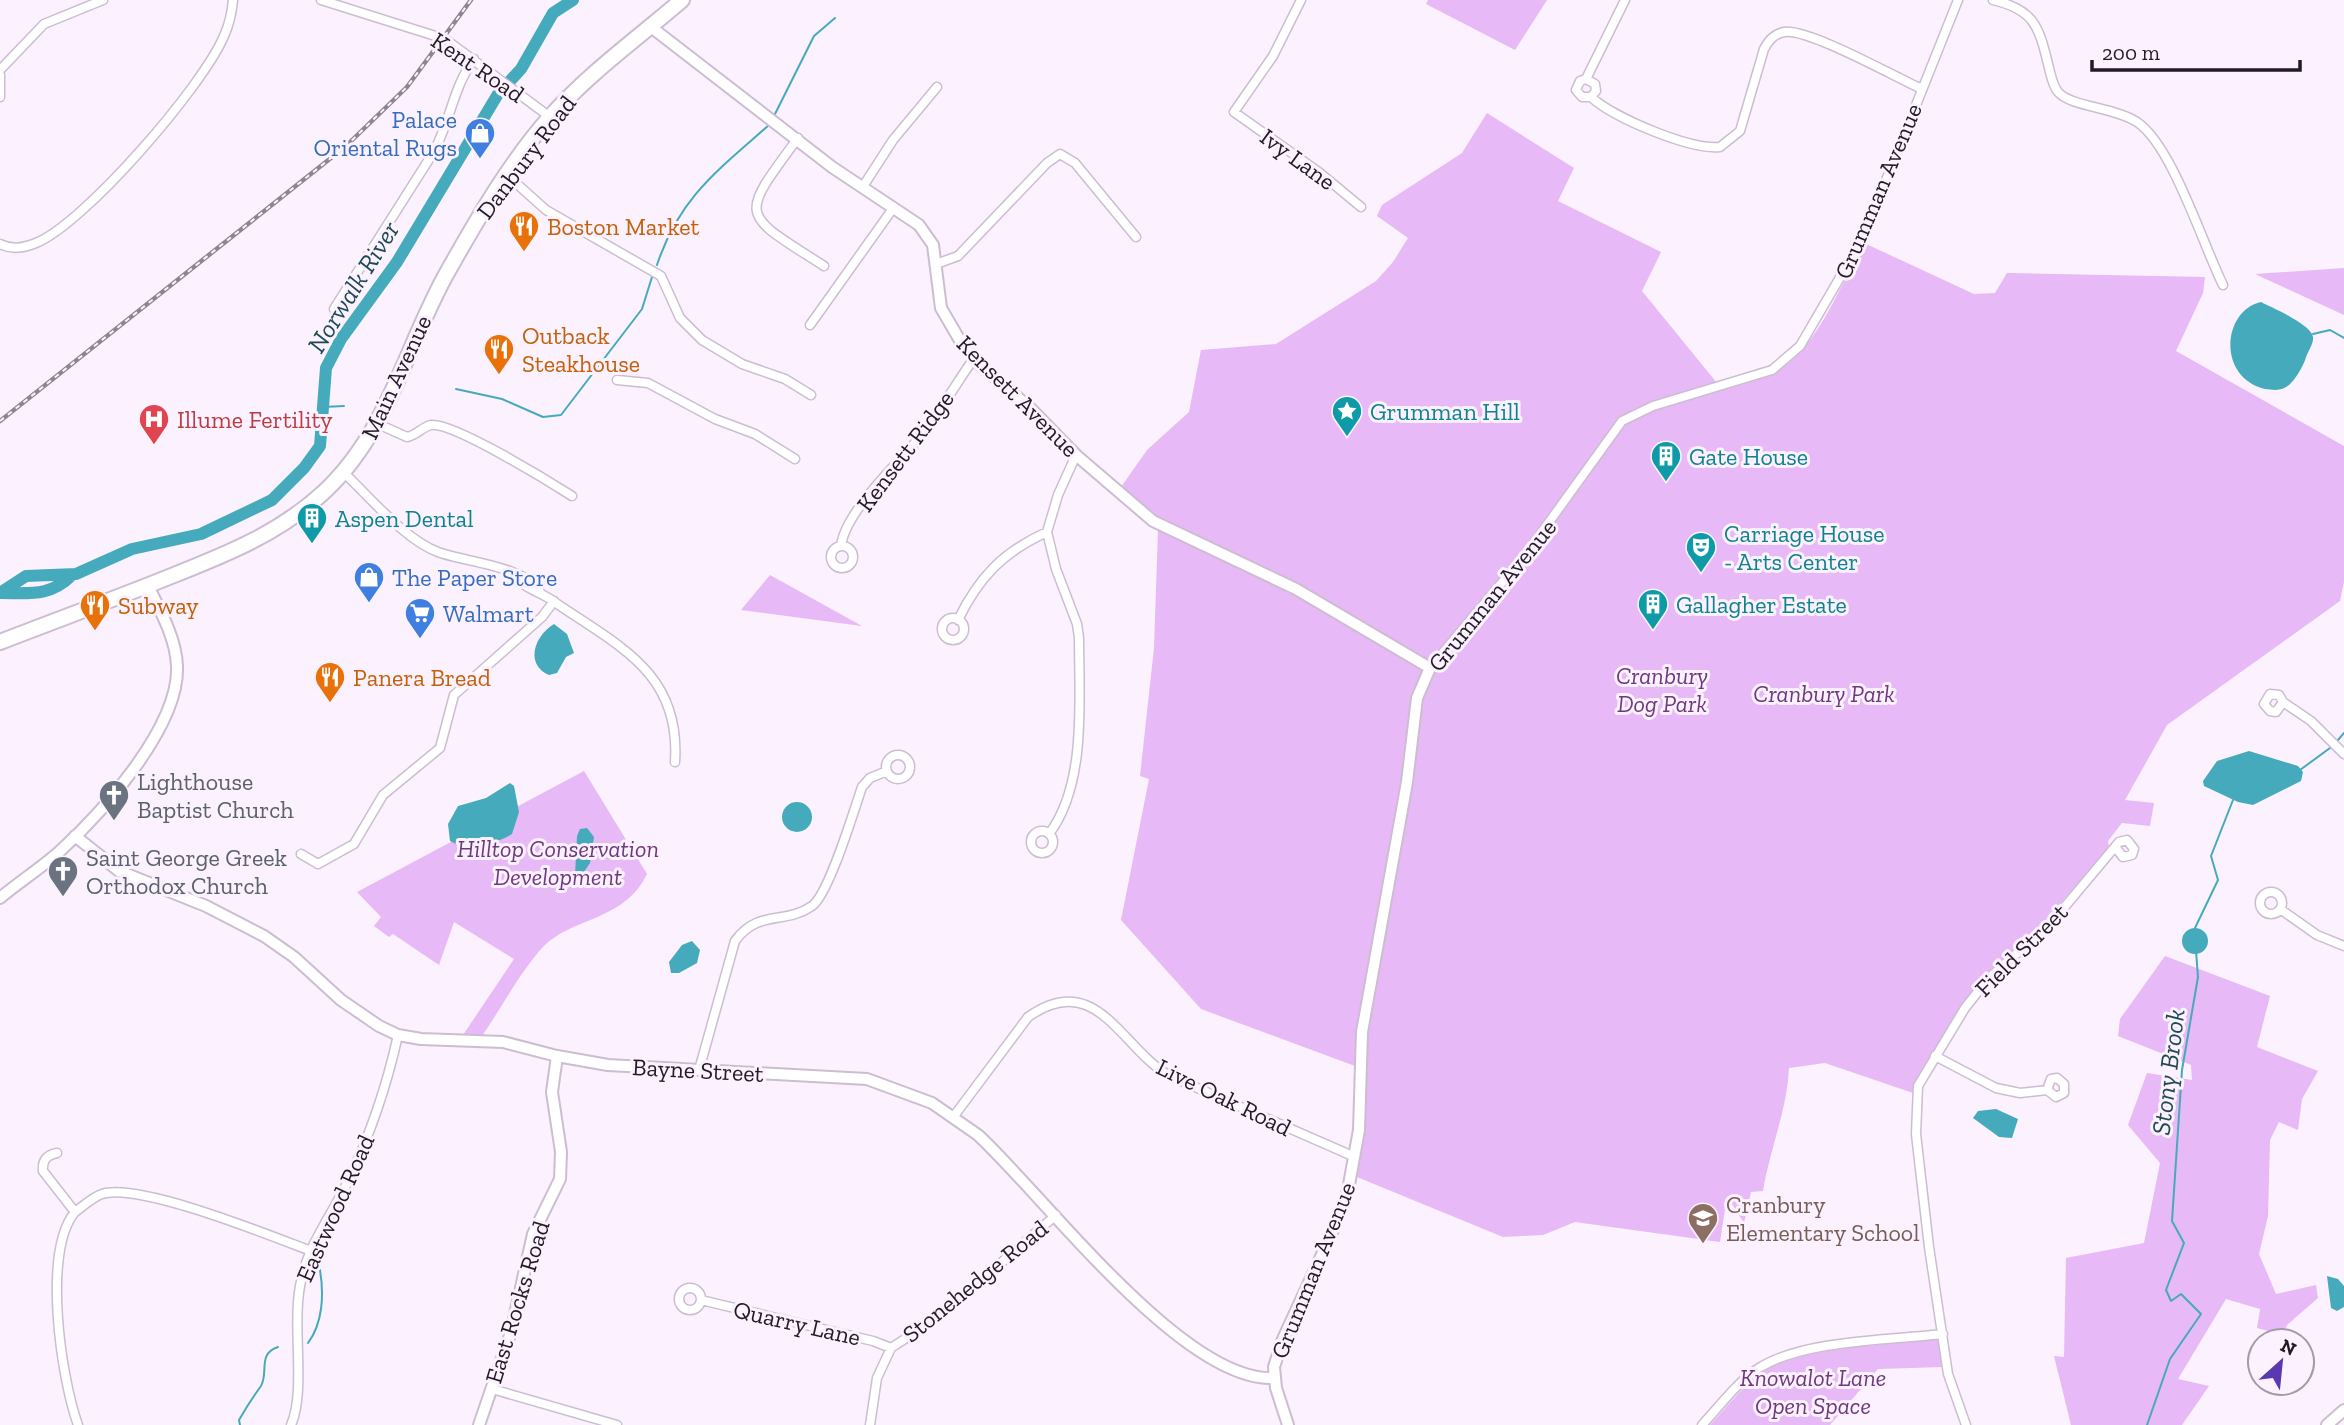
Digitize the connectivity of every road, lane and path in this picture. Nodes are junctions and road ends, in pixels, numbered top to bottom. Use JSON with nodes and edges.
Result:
{"nodes":[{"id":1,"x":103,"y":0,"type":"edge"},
{"id":2,"x":233,"y":0,"type":"edge"},
{"id":3,"x":321,"y":0,"type":"edge"},
{"id":4,"x":682,"y":0,"type":"edge"},
{"id":5,"x":1301,"y":0,"type":"edge"},
{"id":6,"x":1625,"y":0,"type":"edge"},
{"id":7,"x":1958,"y":0,"type":"edge"},
{"id":8,"x":1993,"y":0,"type":"edge"},
{"id":9,"x":651,"y":27,"type":"junction"},
{"id":10,"x":474,"y":59,"type":"junction"},
{"id":11,"x":0,"y":72,"type":"edge"},
{"id":12,"x":1586,"y":79,"type":"junction"},
{"id":13,"x":937,"y":87,"type":"dead end"},
{"id":14,"x":1922,"y":89,"type":"junction"},
{"id":15,"x":0,"y":97,"type":"edge"},
{"id":16,"x":1591,"y":97,"type":"junction"},
{"id":17,"x":550,"y":117,"type":"junction"},
{"id":18,"x":799,"y":138,"type":"junction"},
{"id":19,"x":507,"y":175,"type":"junction"},
{"id":20,"x":862,"y":188,"type":"junction"},
{"id":21,"x":894,"y":207,"type":"junction"},
{"id":22,"x":1361,"y":207,"type":"dead end"},
{"id":23,"x":469,"y":234,"type":"joint"},
{"id":24,"x":1136,"y":237,"type":"dead end"},
{"id":25,"x":0,"y":244,"type":"edge"},
{"id":26,"x":936,"y":264,"type":"junction"},
{"id":27,"x":824,"y":266,"type":"dead end"},
{"id":28,"x":2223,"y":285,"type":"dead end"},
{"id":29,"x":334,"y":309,"type":"dead end"},
{"id":30,"x":810,"y":325,"type":"dead end"},
{"id":31,"x":974,"y":358,"type":"junction"},
{"id":32,"x":617,"y":380,"type":"dead end"},
{"id":33,"x":811,"y":395,"type":"dead end"},
{"id":34,"x":378,"y":424,"type":"junction"},
{"id":35,"x":1076,"y":455,"type":"junction"},
{"id":36,"x":795,"y":459,"type":"dead end"},
{"id":37,"x":344,"y":472,"type":"junction"},
{"id":38,"x":572,"y":496,"type":"dead end"},
{"id":39,"x":1047,"y":532,"type":"junction"},
{"id":40,"x":841,"y":546,"type":"dead end"},
{"id":41,"x":148,"y":586,"type":"junction"},
{"id":42,"x":554,"y":601,"type":"junction"},
{"id":43,"x":958,"y":620,"type":"dead end"},
{"id":44,"x":0,"y":642,"type":"edge"},
{"id":45,"x":1430,"y":668,"type":"junction"},
{"id":46,"x":2283,"y":702,"type":"dead end"},
{"id":47,"x":2344,"y":754,"type":"edge"},
{"id":48,"x":675,"y":762,"type":"dead end"},
{"id":49,"x":887,"y":771,"type":"dead end"},
{"id":50,"x":1049,"y":834,"type":"dead end"},
{"id":51,"x":75,"y":836,"type":"junction"},
{"id":52,"x":2116,"y":848,"type":"dead end"},
{"id":53,"x":301,"y":853,"type":"dead end"},
{"id":54,"x":0,"y":898,"type":"edge"},
{"id":55,"x":2280,"y":909,"type":"dead end"},
{"id":56,"x":2344,"y":946,"type":"edge"},
{"id":57,"x":398,"y":1035,"type":"junction"},
{"id":58,"x":556,"y":1056,"type":"junction"},
{"id":59,"x":1935,"y":1056,"type":"junction"},
{"id":60,"x":699,"y":1070,"type":"junction"},
{"id":61,"x":2047,"y":1090,"type":"dead end"},
{"id":62,"x":954,"y":1116,"type":"junction"},
{"id":63,"x":57,"y":1153,"type":"dead end"},
{"id":64,"x":1354,"y":1157,"type":"junction"},
{"id":65,"x":75,"y":1212,"type":"junction"},
{"id":66,"x":1056,"y":1215,"type":"junction"},
{"id":67,"x":311,"y":1251,"type":"junction"},
{"id":68,"x":701,"y":1300,"type":"dead end"},
{"id":69,"x":1943,"y":1334,"type":"junction"},
{"id":70,"x":891,"y":1348,"type":"junction"},
{"id":71,"x":1273,"y":1378,"type":"junction"},
{"id":72,"x":492,"y":1389,"type":"junction"},
{"id":73,"x":2344,"y":1410,"type":"edge"},
{"id":74,"x":78,"y":1425,"type":"edge"},
{"id":75,"x":291,"y":1425,"type":"edge"},
{"id":76,"x":479,"y":1425,"type":"edge"},
{"id":77,"x":617,"y":1425,"type":"edge"},
{"id":78,"x":870,"y":1425,"type":"edge"},
{"id":79,"x":1288,"y":1425,"type":"edge"},
{"id":80,"x":1702,"y":1425,"type":"edge"},
{"id":81,"x":1966,"y":1425,"type":"edge"},
{"id":82,"x":2327,"y":1425,"type":"edge"}],
"edges":[{"from":1,"to":11,"type":"street"},
{"from":2,"to":25,"type":"street"},
{"from":3,"to":10,"type":"street","name":"Kent Road"},
{"from":4,"to":9,"type":"highway","name":"Danbury Road"},
{"from":5,"to":22,"type":"street","name":"Ivy Lane"},
{"from":6,"to":12,"type":"street"},
{"from":7,"to":14,"type":"street","name":"Grumman Avenue"},
{"from":8,"to":28,"type":"street"},
{"from":9,"to":17,"type":"highway","name":"Danbury Road"},
{"from":9,"to":18,"type":"street","name":"Kensett Avenue"},
{"from":10,"to":17,"type":"street","name":"Kent Road"},
{"from":10,"to":29,"type":"street"},
{"from":11,"to":15,"type":"street"},
{"from":12,"to":16,"type":"street"},
{"from":12,"to":16,"type":"street"},
{"from":13,"to":20,"type":"street"},
{"from":14,"to":16,"type":"street"},
{"from":14,"to":45,"type":"street","name":"Grumman Avenue"},
{"from":17,"to":19,"type":"highway","name":"Danbury Road"},
{"from":18,"to":20,"type":"street","name":"Kensett Avenue"},
{"from":18,"to":27,"type":"street"},
{"from":19,"to":23,"type":"highway","name":"Danbury Road"},
{"from":19,"to":33,"type":"street"},
{"from":20,"to":21,"type":"street","name":"Kensett Avenue"},
{"from":21,"to":26,"type":"street","name":"Kensett Avenue"},
{"from":21,"to":30,"type":"street"},
{"from":23,"to":34,"type":"highway","name":"Main Avenue"},
{"from":24,"to":26,"type":"street"},
{"from":26,"to":31,"type":"street","name":"Kensett Avenue"},
{"from":31,"to":35,"type":"street","name":"Kensett Avenue"},
{"from":31,"to":40,"type":"street","name":"Kensett Ridge"},
{"from":32,"to":36,"type":"street"},
{"from":34,"to":37,"type":"highway","name":"Main Avenue"},
{"from":34,"to":38,"type":"street"},
{"from":35,"to":39,"type":"street"},
{"from":35,"to":45,"type":"street","name":"Kensett Avenue"},
{"from":37,"to":41,"type":"highway","name":"Main Avenue"},
{"from":37,"to":42,"type":"street"},
{"from":39,"to":43,"type":"street"},
{"from":39,"to":50,"type":"street"},
{"from":41,"to":44,"type":"highway","name":"Main Avenue"},
{"from":41,"to":51,"type":"street"},
{"from":42,"to":48,"type":"street"},
{"from":42,"to":53,"type":"street"},
{"from":45,"to":64,"type":"street","name":"Grumman Avenue"},
{"from":46,"to":47,"type":"street"},
{"from":49,"to":60,"type":"street"},
{"from":51,"to":54,"type":"street"},
{"from":51,"to":57,"type":"street","name":"Bayne Street"},
{"from":52,"to":59,"type":"street","name":"Field Street"},
{"from":55,"to":56,"type":"street"},
{"from":57,"to":58,"type":"street","name":"Bayne Street"},
{"from":57,"to":67,"type":"street","name":"Eastwood Road"},
{"from":58,"to":60,"type":"street","name":"Bayne Street"},
{"from":58,"to":72,"type":"street","name":"East Rocks Road"},
{"from":59,"to":61,"type":"street"},
{"from":59,"to":69,"type":"street","name":"Field Street"},
{"from":60,"to":62,"type":"street","name":"Bayne Street"},
{"from":62,"to":64,"type":"street","name":"Live Oak Road"},
{"from":62,"to":66,"type":"street","name":"Bayne Street"},
{"from":63,"to":65,"type":"street"},
{"from":64,"to":71,"type":"street","name":"Grumman Avenue"},
{"from":65,"to":67,"type":"street"},
{"from":65,"to":74,"type":"street"},
{"from":66,"to":70,"type":"street","name":"Stonehedge Road"},
{"from":66,"to":71,"type":"street","name":"Bayne Street"},
{"from":67,"to":75,"type":"street","name":"Eastwood Road"},
{"from":68,"to":70,"type":"street","name":"Quarry Lane"},
{"from":69,"to":80,"type":"street"},
{"from":69,"to":81,"type":"street","name":"Field Street"},
{"from":70,"to":78,"type":"street","name":"Stonehedge Road"},
{"from":71,"to":79,"type":"street","name":"Grumman Avenue"},
{"from":72,"to":76,"type":"street","name":"East Rocks Road"},
{"from":72,"to":77,"type":"street"},
{"from":73,"to":82,"type":"street"}]}
